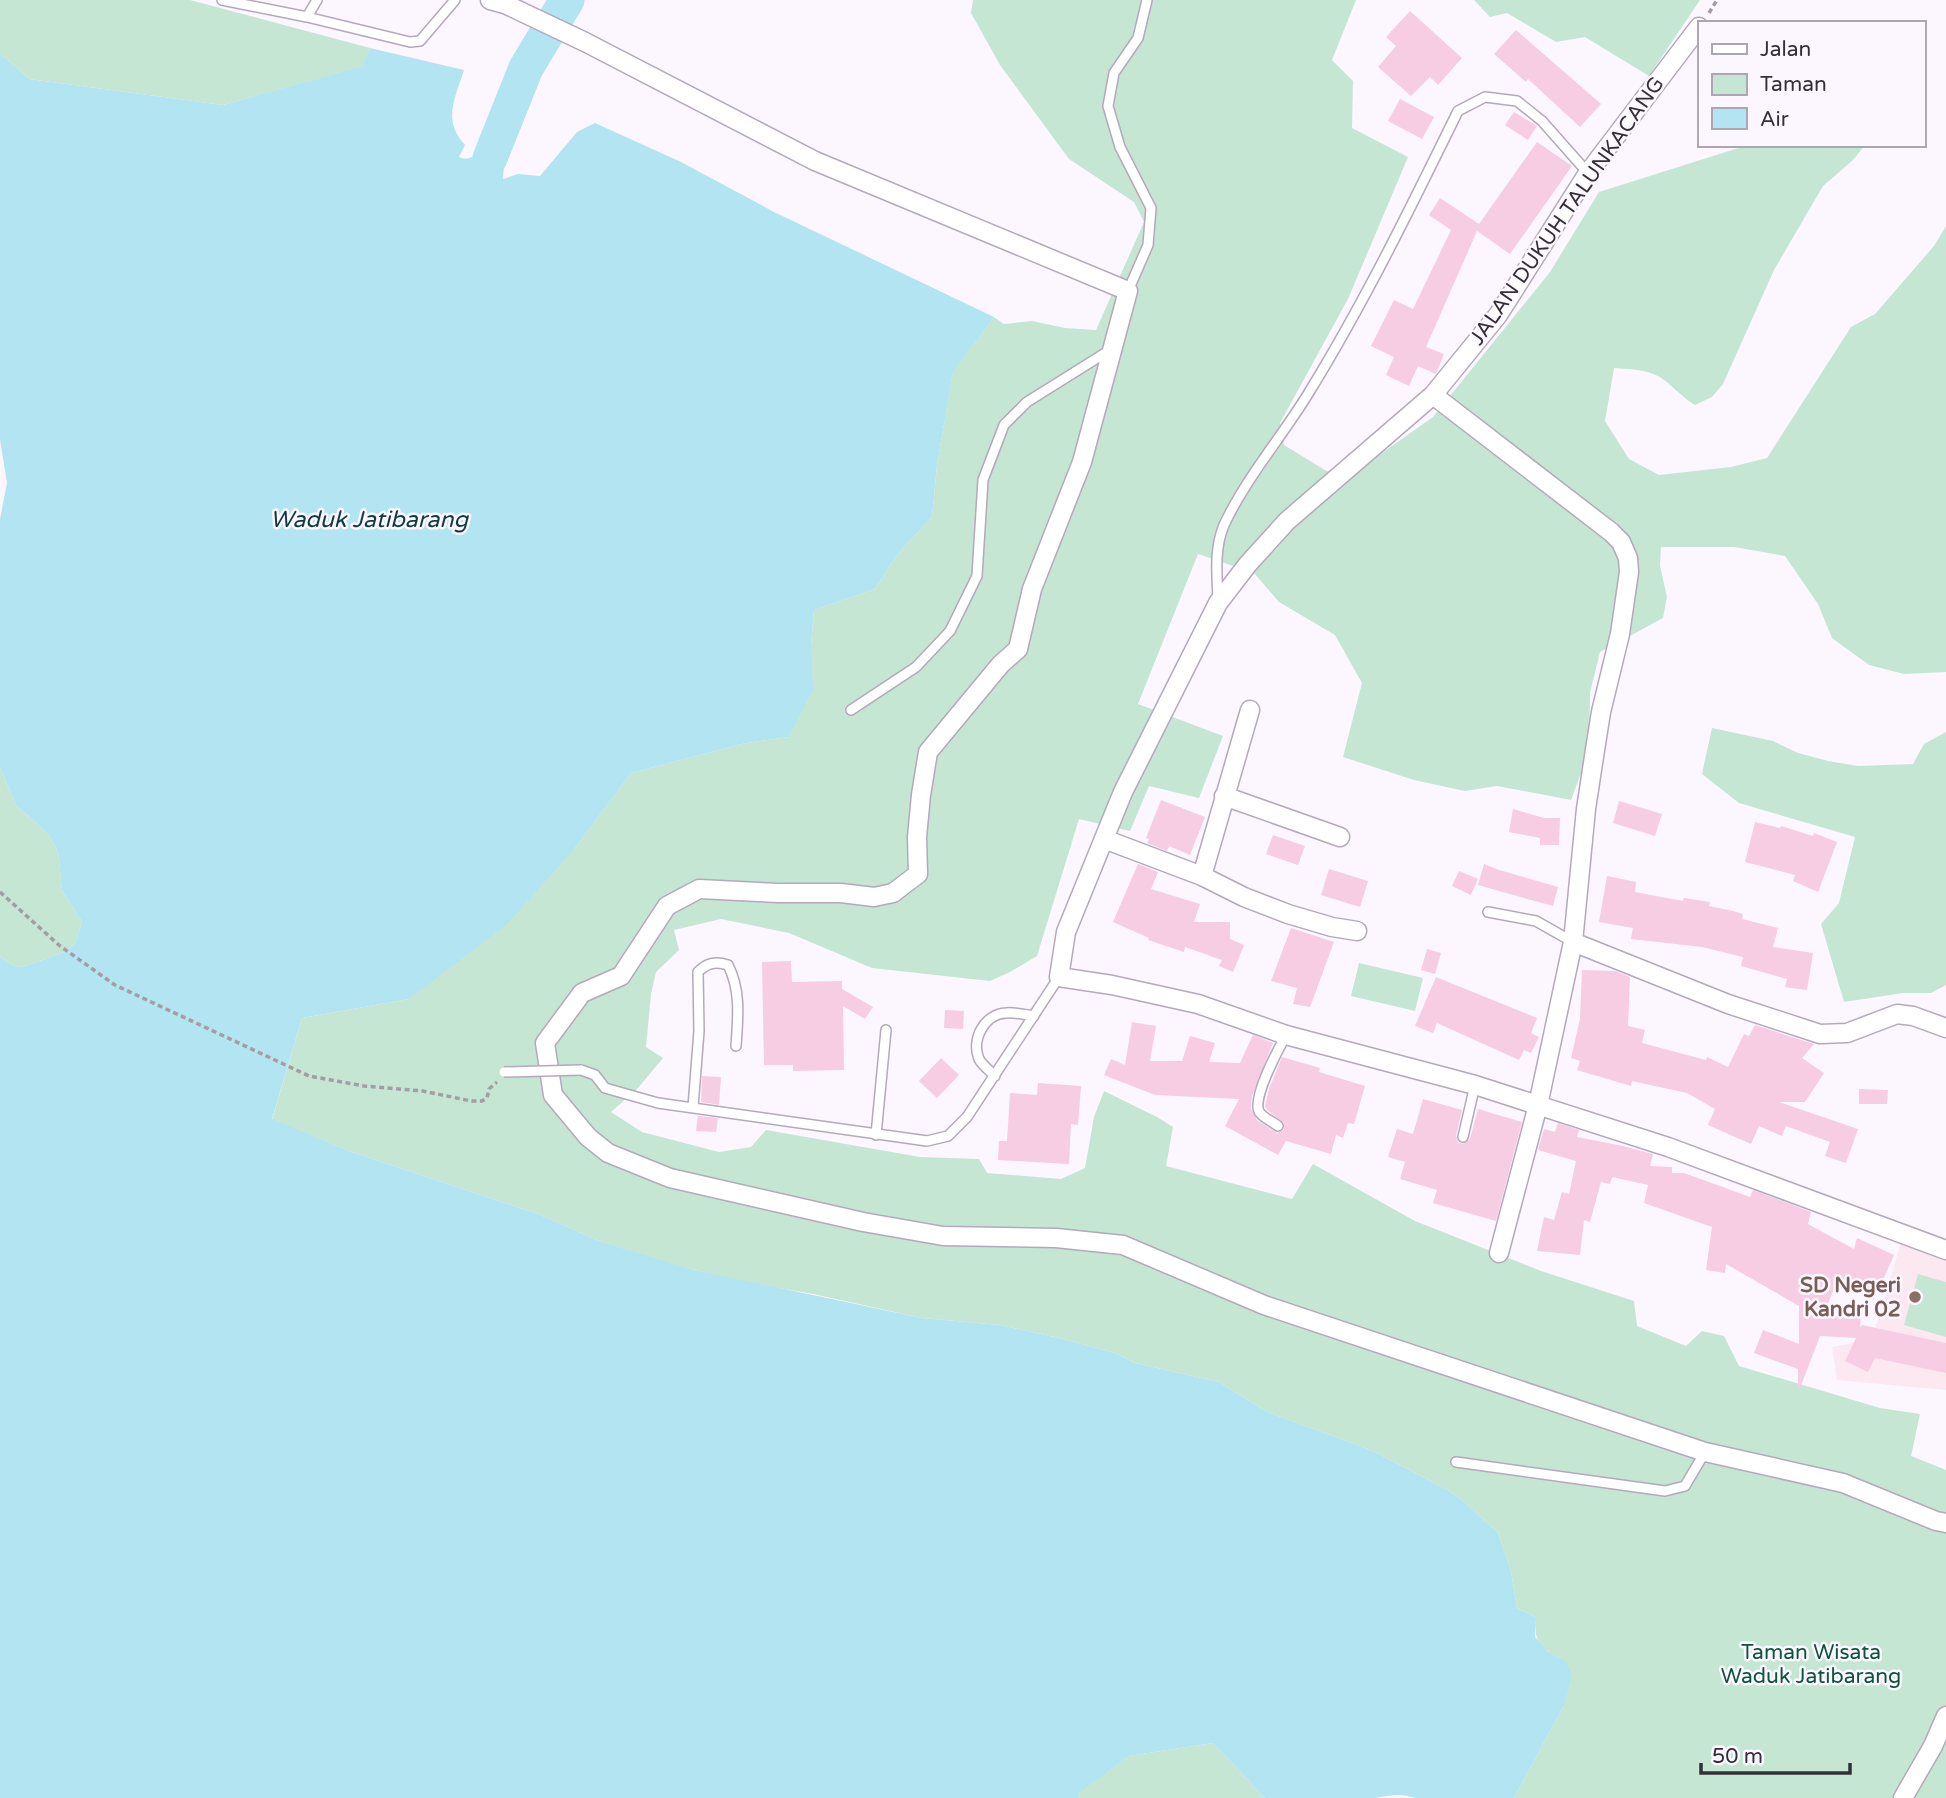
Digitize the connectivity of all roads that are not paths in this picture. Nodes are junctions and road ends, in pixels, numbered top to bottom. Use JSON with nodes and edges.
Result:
{"nodes":[{"id":1,"x":222,"y":0,"type":"edge"},
{"id":2,"x":317,"y":0,"type":"edge"},
{"id":3,"x":455,"y":0,"type":"edge"},
{"id":4,"x":1147,"y":0,"type":"edge"},
{"id":5,"x":498,"y":2,"type":"edge"},
{"id":6,"x":307,"y":17,"type":"junction"},
{"id":7,"x":1698,"y":28,"type":"edge"},
{"id":8,"x":1588,"y":173,"type":"junction"},
{"id":9,"x":1125,"y":290,"type":"junction"},
{"id":10,"x":1113,"y":348,"type":"junction"},
{"id":11,"x":1433,"y":394,"type":"junction"},
{"id":12,"x":1219,"y":603,"type":"junction"},
{"id":13,"x":851,"y":710,"type":"dead end"},
{"id":14,"x":1250,"y":710,"type":"dead end"},
{"id":15,"x":1224,"y":796,"type":"junction"},
{"id":16,"x":1340,"y":838,"type":"dead end"},
{"id":17,"x":1104,"y":839,"type":"junction"},
{"id":18,"x":1202,"y":876,"type":"junction"},
{"id":19,"x":1488,"y":912,"type":"dead end"},
{"id":20,"x":1357,"y":931,"type":"dead end"},
{"id":21,"x":1573,"y":942,"type":"junction"},
{"id":22,"x":1059,"y":977,"type":"junction"},
{"id":23,"x":1034,"y":1016,"type":"junction"},
{"id":24,"x":1946,"y":1028,"type":"edge"},
{"id":25,"x":886,"y":1030,"type":"dead end"},
{"id":26,"x":1286,"y":1035,"type":"junction"},
{"id":27,"x":737,"y":1046,"type":"dead end"},
{"id":28,"x":504,"y":1072,"type":"road end"},
{"id":29,"x":995,"y":1076,"type":"junction"},
{"id":30,"x":1475,"y":1085,"type":"junction"},
{"id":31,"x":1538,"y":1105,"type":"junction"},
{"id":32,"x":693,"y":1107,"type":"junction"},
{"id":33,"x":1278,"y":1126,"type":"dead end"},
{"id":34,"x":876,"y":1135,"type":"junction"},
{"id":35,"x":1463,"y":1137,"type":"dead end"},
{"id":36,"x":1946,"y":1250,"type":"edge"},
{"id":37,"x":1499,"y":1253,"type":"dead end"},
{"id":38,"x":1705,"y":1452,"type":"junction"},
{"id":39,"x":1456,"y":1462,"type":"dead end"},
{"id":40,"x":1946,"y":1523,"type":"edge"},
{"id":41,"x":1946,"y":1716,"type":"edge"},
{"id":42,"x":1903,"y":1798,"type":"edge"}],
"edges":[{"from":1,"to":6,"type":"lane"},
{"from":2,"to":6,"type":"lane"},
{"from":3,"to":6,"type":"lane"},
{"from":4,"to":9,"type":"lane"},
{"from":5,"to":9,"type":"street"},
{"from":7,"to":8,"type":"street","name":"JALAN DUKUH TALUNKACANG"},
{"from":8,"to":11,"type":"street","name":"JALAN DUKUH TALUNKACANG"},
{"from":8,"to":12,"type":"lane"},
{"from":9,"to":10,"type":"street"},
{"from":10,"to":13,"type":"lane"},
{"from":10,"to":38,"type":"street"},
{"from":11,"to":12,"type":"street","name":"JALAN DUKUH TALUNKACANG"},
{"from":11,"to":21,"type":"street"},
{"from":12,"to":17,"type":"street","name":"JALAN DUKUH TALUNKACANG"},
{"from":14,"to":15,"type":"street"},
{"from":15,"to":16,"type":"street"},
{"from":15,"to":18,"type":"street"},
{"from":17,"to":18,"type":"street"},
{"from":17,"to":22,"type":"street","name":"JALAN DUKUH TALUNKACANG"},
{"from":18,"to":20,"type":"street"},
{"from":19,"to":21,"type":"lane"},
{"from":21,"to":24,"type":"street"},
{"from":21,"to":31,"type":"street"},
{"from":22,"to":23,"type":"lane"},
{"from":22,"to":26,"type":"street"},
{"from":23,"to":29,"type":"lane"},
{"from":23,"to":29,"type":"lane"},
{"from":25,"to":34,"type":"lane"},
{"from":26,"to":30,"type":"street"},
{"from":26,"to":33,"type":"lane"},
{"from":27,"to":32,"type":"lane"},
{"from":28,"to":32,"type":"lane","bridge":true},
{"from":29,"to":34,"type":"lane"},
{"from":30,"to":31,"type":"street"},
{"from":30,"to":35,"type":"lane"},
{"from":31,"to":36,"type":"street"},
{"from":31,"to":37,"type":"street"},
{"from":32,"to":34,"type":"lane"},
{"from":38,"to":39,"type":"lane"},
{"from":38,"to":40,"type":"street"},
{"from":41,"to":42,"type":"street"}]}
